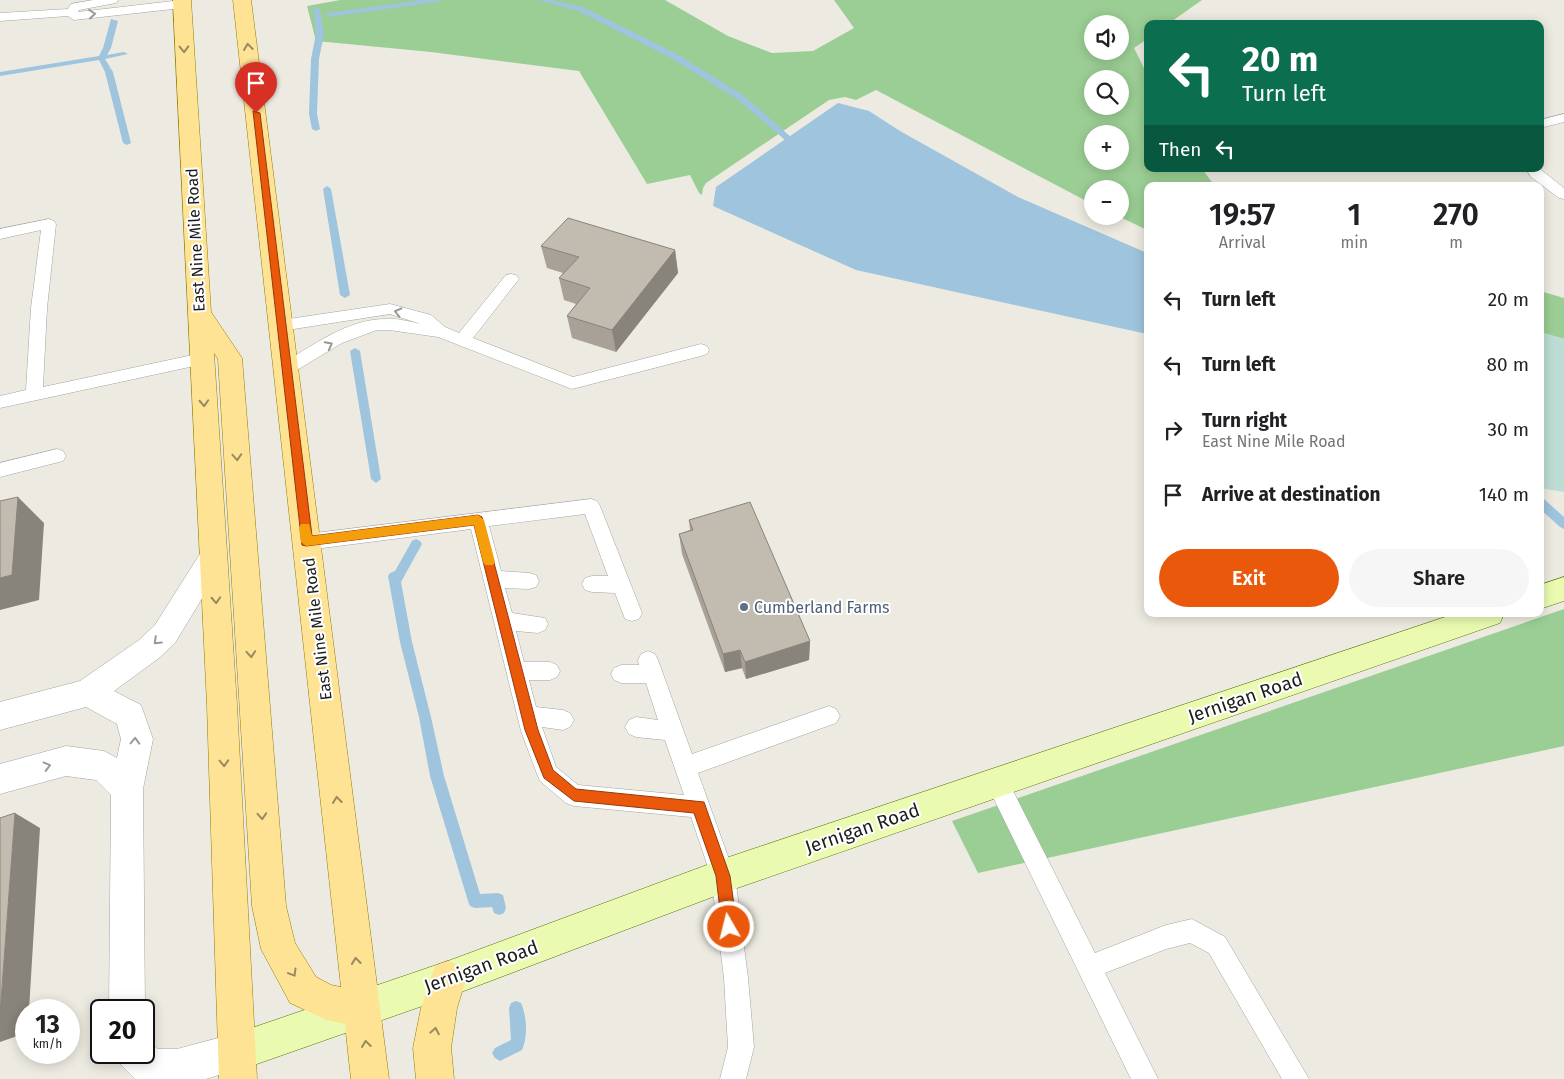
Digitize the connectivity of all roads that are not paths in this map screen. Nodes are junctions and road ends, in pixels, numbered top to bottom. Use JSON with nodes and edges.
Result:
{"nodes":[{"id":1,"x":112,"y":0,"type":"edge"},
{"id":2,"x":242,"y":0,"type":"edge"},
{"id":3,"x":182,"y":2,"type":"edge"},
{"id":4,"x":79,"y":6,"type":"edge"},
{"id":5,"x":0,"y":17,"type":"edge"},
{"id":6,"x":1564,"y":118,"type":"edge"},
{"id":7,"x":1544,"y":123,"type":"edge"},
{"id":8,"x":1535,"y":172,"type":"edge"},
{"id":9,"x":1564,"y":195,"type":"edge"},
{"id":10,"x":0,"y":234,"type":"edge"},
{"id":11,"x":511,"y":280,"type":"dead end"},
{"id":12,"x":199,"y":312,"type":"junction"},
{"id":13,"x":281,"y":325,"type":"junction"},
{"id":14,"x":439,"y":331,"type":"junction"},
{"id":15,"x":462,"y":340,"type":"junction"},
{"id":16,"x":701,"y":350,"type":"dead end"},
{"id":17,"x":202,"y":359,"type":"junction"},
{"id":18,"x":286,"y":369,"type":"junction"},
{"id":19,"x":34,"y":395,"type":"junction"},
{"id":20,"x":0,"y":402,"type":"edge"},
{"id":21,"x":57,"y":456,"type":"dead end"},
{"id":22,"x":0,"y":470,"type":"edge"},
{"id":23,"x":478,"y":520,"type":"junction"},
{"id":24,"x":306,"y":542,"type":"junction"},
{"id":25,"x":213,"y":557,"type":"junction"},
{"id":26,"x":493,"y":579,"type":"junction"},
{"id":27,"x":529,"y":581,"type":"dead end"},
{"id":28,"x":592,"y":584,"type":"dead end"},
{"id":29,"x":622,"y":585,"type":"junction"},
{"id":30,"x":1564,"y":589,"type":"edge"},
{"id":31,"x":1544,"y":596,"type":"edge"},
{"id":32,"x":632,"y":613,"type":"dead end"},
{"id":33,"x":1481,"y":617,"type":"edge"},
{"id":34,"x":504,"y":621,"type":"junction"},
{"id":35,"x":538,"y":624,"type":"dead end"},
{"id":36,"x":517,"y":671,"type":"junction"},
{"id":37,"x":550,"y":672,"type":"dead end"},
{"id":38,"x":621,"y":674,"type":"dead end"},
{"id":39,"x":88,"y":693,"type":"junction"},
{"id":40,"x":0,"y":716,"type":"edge"},
{"id":41,"x":528,"y":716,"type":"junction"},
{"id":42,"x":829,"y":716,"type":"dead end"},
{"id":43,"x":562,"y":720,"type":"dead end"},
{"id":44,"x":636,"y":727,"type":"dead end"},
{"id":45,"x":672,"y":731,"type":"junction"},
{"id":46,"x":685,"y":768,"type":"junction"},
{"id":47,"x":0,"y":779,"type":"edge"},
{"id":48,"x":997,"y":782,"type":"junction"},
{"id":49,"x":127,"y":789,"type":"junction"},
{"id":50,"x":699,"y":807,"type":"junction"},
{"id":51,"x":723,"y":876,"type":"junction"},
{"id":52,"x":1090,"y":966,"type":"junction"},
{"id":53,"x":448,"y":979,"type":"junction"},
{"id":54,"x":127,"y":999,"type":"edge"},
{"id":55,"x":361,"y":1009,"type":"junction"},
{"id":56,"x":147,"y":1064,"type":"edge"},
{"id":57,"x":238,"y":1066,"type":"edge"},
{"id":58,"x":370,"y":1079,"type":"edge"},
{"id":59,"x":435,"y":1079,"type":"edge"},
{"id":60,"x":733,"y":1079,"type":"edge"},
{"id":61,"x":1145,"y":1079,"type":"edge"},
{"id":62,"x":1296,"y":1079,"type":"edge"}],
"edges":[{"from":1,"to":4,"type":"lane"},
{"from":13,"to":2,"type":"main road","name":"East Nine Mile Road","one_way":true},
{"from":4,"to":3,"type":"lane","one_way":true},
{"from":3,"to":12,"type":"main road","name":"East Nine Mile Road","one_way":true},
{"from":4,"to":5,"type":"lane"},
{"from":6,"to":7,"type":"lane"},
{"from":8,"to":9,"type":"lane"},
{"from":10,"to":19,"type":"lane"},
{"from":11,"to":15,"type":"lane"},
{"from":12,"to":17,"type":"main road","name":"East Nine Mile Road"},
{"from":12,"to":55,"type":"main road","one_way":true},
{"from":14,"to":13,"type":"lane","one_way":true},
{"from":13,"to":18,"type":"main road","name":"East Nine Mile Road"},
{"from":14,"to":15,"type":"lane"},
{"from":18,"to":14,"type":"lane","one_way":true},
{"from":15,"to":16,"type":"lane"},
{"from":17,"to":19,"type":"lane"},
{"from":17,"to":25,"type":"main road","name":"East Nine Mile Road","one_way":true},
{"from":18,"to":24,"type":"main road","name":"East Nine Mile Road"},
{"from":19,"to":20,"type":"lane"},
{"from":21,"to":22,"type":"lane"},
{"from":23,"to":24,"type":"lane"},
{"from":23,"to":26,"type":"lane"},
{"from":23,"to":29,"type":"lane"},
{"from":55,"to":24,"type":"main road","name":"East Nine Mile Road","one_way":true},
{"from":25,"to":39,"type":"street","one_way":true},
{"from":25,"to":57,"type":"main road","name":"East Nine Mile Road","one_way":true},
{"from":26,"to":27,"type":"lane"},
{"from":26,"to":34,"type":"lane"},
{"from":28,"to":29,"type":"lane"},
{"from":29,"to":32,"type":"lane"},
{"from":30,"to":31,"type":"street"},
{"from":33,"to":48,"type":"street","name":"Jernigan Road"},
{"from":34,"to":35,"type":"lane"},
{"from":34,"to":36,"type":"lane"},
{"from":36,"to":37,"type":"lane"},
{"from":36,"to":41,"type":"lane"},
{"from":38,"to":45,"type":"lane"},
{"from":39,"to":40,"type":"street"},
{"from":49,"to":39,"type":"street","one_way":true},
{"from":41,"to":43,"type":"lane"},
{"from":41,"to":50,"type":"lane"},
{"from":42,"to":46,"type":"lane"},
{"from":44,"to":45,"type":"lane"},
{"from":45,"to":46,"type":"lane"},
{"from":46,"to":50,"type":"lane"},
{"from":47,"to":49,"type":"street","one_way":true},
{"from":48,"to":51,"type":"street","name":"Jernigan Road"},
{"from":48,"to":52,"type":"lane"},
{"from":49,"to":54,"type":"street"},
{"from":50,"to":51,"type":"lane"},
{"from":51,"to":53,"type":"street","name":"Jernigan Road"},
{"from":51,"to":60,"type":"lane"},
{"from":52,"to":61,"type":"lane"},
{"from":52,"to":62,"type":"lane"},
{"from":53,"to":55,"type":"street","name":"Jernigan Road"},
{"from":59,"to":53,"type":"main road","one_way":true},
{"from":55,"to":57,"type":"street","name":"Jernigan Road"},
{"from":58,"to":55,"type":"main road","name":"East Nine Mile Road","one_way":true},
{"from":56,"to":57,"type":"street"}]}
